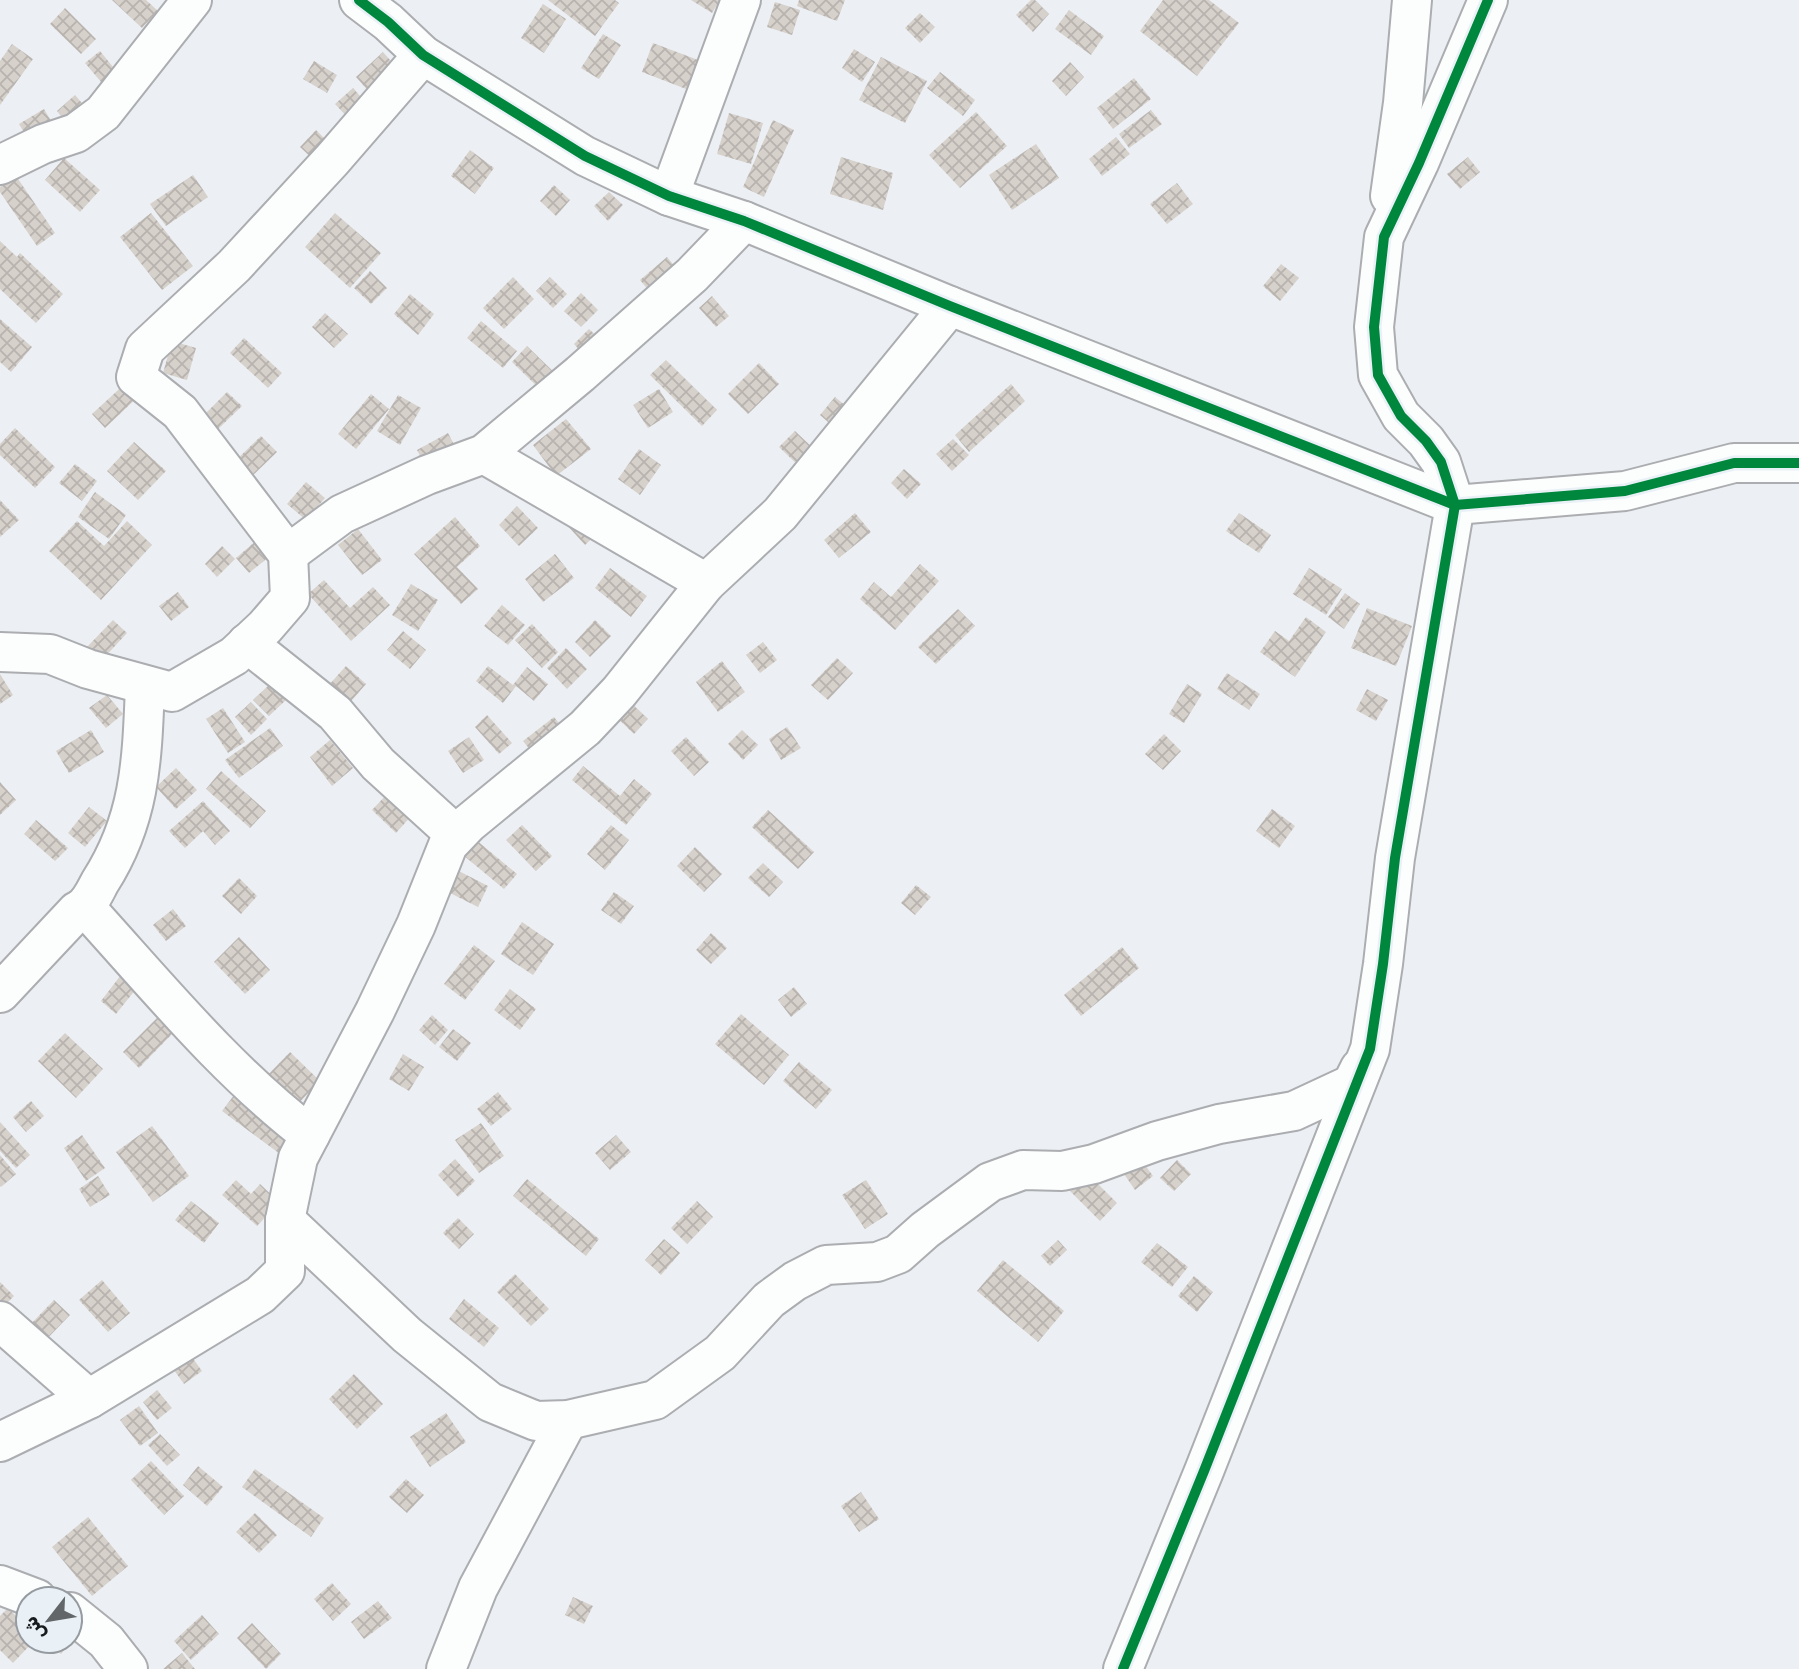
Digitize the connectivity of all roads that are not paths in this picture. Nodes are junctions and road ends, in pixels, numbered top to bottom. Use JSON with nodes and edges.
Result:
{"nodes":[{"id":1,"x":192,"y":0,"type":"edge"},
{"id":2,"x":359,"y":0,"type":"edge"},
{"id":3,"x":741,"y":0,"type":"edge"},
{"id":4,"x":1412,"y":0,"type":"edge"},
{"id":5,"x":1488,"y":0,"type":"edge"},
{"id":6,"x":423,"y":55,"type":"junction"},
{"id":7,"x":0,"y":165,"type":"edge"},
{"id":8,"x":669,"y":196,"type":"junction"},
{"id":9,"x":744,"y":221,"type":"junction"},
{"id":10,"x":1384,"y":237,"type":"junction"},
{"id":11,"x":950,"y":306,"type":"junction"},
{"id":12,"x":484,"y":454,"type":"junction"},
{"id":13,"x":1799,"y":463,"type":"edge"},
{"id":14,"x":1455,"y":505,"type":"junction"},
{"id":15,"x":288,"y":554,"type":"junction"},
{"id":16,"x":706,"y":583,"type":"junction"},
{"id":17,"x":247,"y":643,"type":"junction"},
{"id":18,"x":0,"y":652,"type":"edge"},
{"id":19,"x":145,"y":685,"type":"junction"},
{"id":20,"x":456,"y":835,"type":"junction"},
{"id":21,"x":85,"y":907,"type":"junction"},
{"id":22,"x":0,"y":993,"type":"edge"},
{"id":23,"x":1370,"y":1049,"type":"junction"},
{"id":24,"x":310,"y":1135,"type":"junction"},
{"id":25,"x":285,"y":1220,"type":"junction"},
{"id":26,"x":0,"y":1321,"type":"edge"},
{"id":27,"x":89,"y":1399,"type":"junction"},
{"id":28,"x":568,"y":1420,"type":"junction"},
{"id":29,"x":0,"y":1442,"type":"edge"},
{"id":30,"x":84,"y":1623,"type":"edge"},
{"id":31,"x":128,"y":1669,"type":"edge"},
{"id":32,"x":446,"y":1669,"type":"edge"},
{"id":33,"x":1124,"y":1669,"type":"edge"}],
"edges":[{"from":1,"to":7,"type":"street"},
{"from":2,"to":6,"type":"street"},
{"from":3,"to":8,"type":"street"},
{"from":4,"to":10,"type":"street"},
{"from":5,"to":10,"type":"street"},
{"from":6,"to":8,"type":"street"},
{"from":6,"to":15,"type":"street"},
{"from":8,"to":9,"type":"street"},
{"from":9,"to":11,"type":"street"},
{"from":9,"to":12,"type":"street"},
{"from":10,"to":14,"type":"street"},
{"from":11,"to":14,"type":"street"},
{"from":11,"to":16,"type":"street"},
{"from":12,"to":15,"type":"street"},
{"from":12,"to":16,"type":"street"},
{"from":13,"to":14,"type":"street"},
{"from":14,"to":23,"type":"street"},
{"from":15,"to":17,"type":"street"},
{"from":16,"to":20,"type":"street"},
{"from":17,"to":19,"type":"street"},
{"from":17,"to":20,"type":"street"},
{"from":18,"to":19,"type":"street"},
{"from":19,"to":21,"type":"street"},
{"from":20,"to":24,"type":"street"},
{"from":21,"to":22,"type":"street"},
{"from":21,"to":24,"type":"street"},
{"from":23,"to":28,"type":"street"},
{"from":23,"to":33,"type":"street"},
{"from":24,"to":25,"type":"street"},
{"from":25,"to":27,"type":"street"},
{"from":25,"to":28,"type":"street"},
{"from":26,"to":27,"type":"street"},
{"from":27,"to":29,"type":"street"},
{"from":28,"to":32,"type":"street"},
{"from":30,"to":31,"type":"street"}]}
